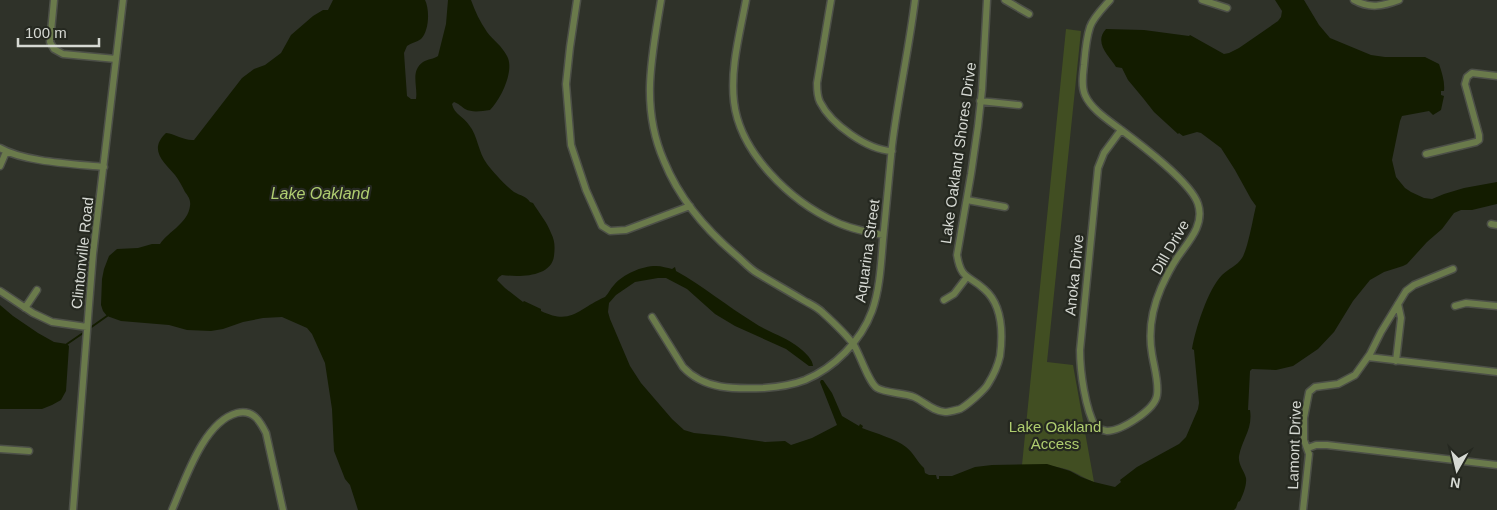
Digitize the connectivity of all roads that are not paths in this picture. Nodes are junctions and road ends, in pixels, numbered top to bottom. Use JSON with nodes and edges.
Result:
{"nodes":[{"id":1,"x":54,"y":0,"type":"edge"},
{"id":2,"x":122,"y":0,"type":"edge"},
{"id":3,"x":577,"y":0,"type":"edge"},
{"id":4,"x":661,"y":0,"type":"edge"},
{"id":5,"x":746,"y":0,"type":"edge"},
{"id":6,"x":830,"y":0,"type":"edge"},
{"id":7,"x":915,"y":0,"type":"edge"},
{"id":8,"x":987,"y":0,"type":"edge"},
{"id":9,"x":1004,"y":0,"type":"edge"},
{"id":10,"x":1110,"y":0,"type":"edge"},
{"id":11,"x":1202,"y":0,"type":"edge"},
{"id":12,"x":1354,"y":0,"type":"edge"},
{"id":13,"x":1397,"y":0,"type":"edge"},
{"id":14,"x":1227,"y":8,"type":"dead end"},
{"id":15,"x":1030,"y":14,"type":"dead end"},
{"id":16,"x":116,"y":59,"type":"junction"},
{"id":17,"x":1497,"y":76,"type":"edge"},
{"id":18,"x":980,"y":101,"type":"junction"},
{"id":19,"x":1019,"y":105,"type":"dead end"},
{"id":20,"x":1121,"y":130,"type":"junction"},
{"id":21,"x":3,"y":150,"type":"edge"},
{"id":22,"x":892,"y":152,"type":"junction"},
{"id":23,"x":1426,"y":154,"type":"dead end"},
{"id":24,"x":0,"y":166,"type":"edge"},
{"id":25,"x":104,"y":167,"type":"junction"},
{"id":26,"x":967,"y":200,"type":"junction"},
{"id":27,"x":690,"y":206,"type":"junction"},
{"id":28,"x":1005,"y":207,"type":"dead end"},
{"id":29,"x":883,"y":235,"type":"junction"},
{"id":30,"x":1453,"y":269,"type":"dead end"},
{"id":31,"x":967,"y":277,"type":"junction"},
{"id":32,"x":37,"y":290,"type":"dead end"},
{"id":33,"x":0,"y":291,"type":"edge"},
{"id":34,"x":944,"y":300,"type":"dead end"},
{"id":35,"x":1398,"y":304,"type":"junction"},
{"id":36,"x":1455,"y":306,"type":"dead end"},
{"id":37,"x":1497,"y":306,"type":"edge"},
{"id":38,"x":25,"y":308,"type":"junction"},
{"id":39,"x":652,"y":317,"type":"dead end"},
{"id":40,"x":87,"y":327,"type":"junction"},
{"id":41,"x":852,"y":344,"type":"junction"},
{"id":42,"x":1368,"y":357,"type":"junction"},
{"id":43,"x":1396,"y":361,"type":"junction"},
{"id":44,"x":1497,"y":372,"type":"edge"},
{"id":45,"x":1096,"y":428,"type":"joint"},
{"id":46,"x":1308,"y":448,"type":"junction"},
{"id":47,"x":0,"y":449,"type":"edge"},
{"id":48,"x":28,"y":451,"type":"dead end"},
{"id":49,"x":1497,"y":465,"type":"edge"},
{"id":50,"x":73,"y":510,"type":"edge"},
{"id":51,"x":172,"y":510,"type":"edge"},
{"id":52,"x":283,"y":510,"type":"edge"},
{"id":53,"x":1303,"y":510,"type":"edge"}],
"edges":[{"from":1,"to":16,"type":"street"},
{"from":2,"to":16,"type":"street","name":"Clintonville Road"},
{"from":3,"to":27,"type":"street"},
{"from":4,"to":27,"type":"street","name":"Lake Oakland Shores Drive"},
{"from":5,"to":29,"type":"street"},
{"from":6,"to":22,"type":"street"},
{"from":7,"to":22,"type":"street","name":"Aquarina Street"},
{"from":8,"to":18,"type":"street","name":"Lake Oakland Shores Drive"},
{"from":9,"to":15,"type":"street"},
{"from":10,"to":20,"type":"street","name":"Dill Drive"},
{"from":11,"to":14,"type":"street"},
{"from":12,"to":13,"type":"street"},
{"from":16,"to":25,"type":"street","name":"Clintonville Road"},
{"from":17,"to":23,"type":"street"},
{"from":18,"to":19,"type":"street"},
{"from":18,"to":26,"type":"street","name":"Lake Oakland Shores Drive"},
{"from":20,"to":45,"type":"street","name":"Anoka Drive"},
{"from":20,"to":45,"type":"street","name":"Dill Drive"},
{"from":21,"to":24,"type":"street"},
{"from":21,"to":25,"type":"street"},
{"from":22,"to":29,"type":"street","name":"Aquarina Street"},
{"from":25,"to":40,"type":"street","name":"Clintonville Road"},
{"from":26,"to":28,"type":"street"},
{"from":26,"to":31,"type":"street","name":"Lake Oakland Shores Drive"},
{"from":27,"to":41,"type":"street","name":"Lake Oakland Shores Drive"},
{"from":29,"to":41,"type":"street","name":"Aquarina Street"},
{"from":30,"to":35,"type":"street"},
{"from":31,"to":34,"type":"street"},
{"from":31,"to":41,"type":"street","name":"Lake Oakland Shores Drive"},
{"from":32,"to":38,"type":"street"},
{"from":33,"to":38,"type":"street"},
{"from":35,"to":42,"type":"street"},
{"from":35,"to":43,"type":"street"},
{"from":36,"to":37,"type":"street"},
{"from":38,"to":40,"type":"street"},
{"from":39,"to":41,"type":"street","name":"Aquarina Street"},
{"from":40,"to":50,"type":"street","name":"Clintonville Road"},
{"from":42,"to":43,"type":"street"},
{"from":42,"to":46,"type":"street","name":"Lamont Drive"},
{"from":43,"to":44,"type":"street"},
{"from":46,"to":49,"type":"street"},
{"from":46,"to":53,"type":"street","name":"Lamont Drive"},
{"from":47,"to":48,"type":"street"},
{"from":51,"to":52,"type":"street"}]}
